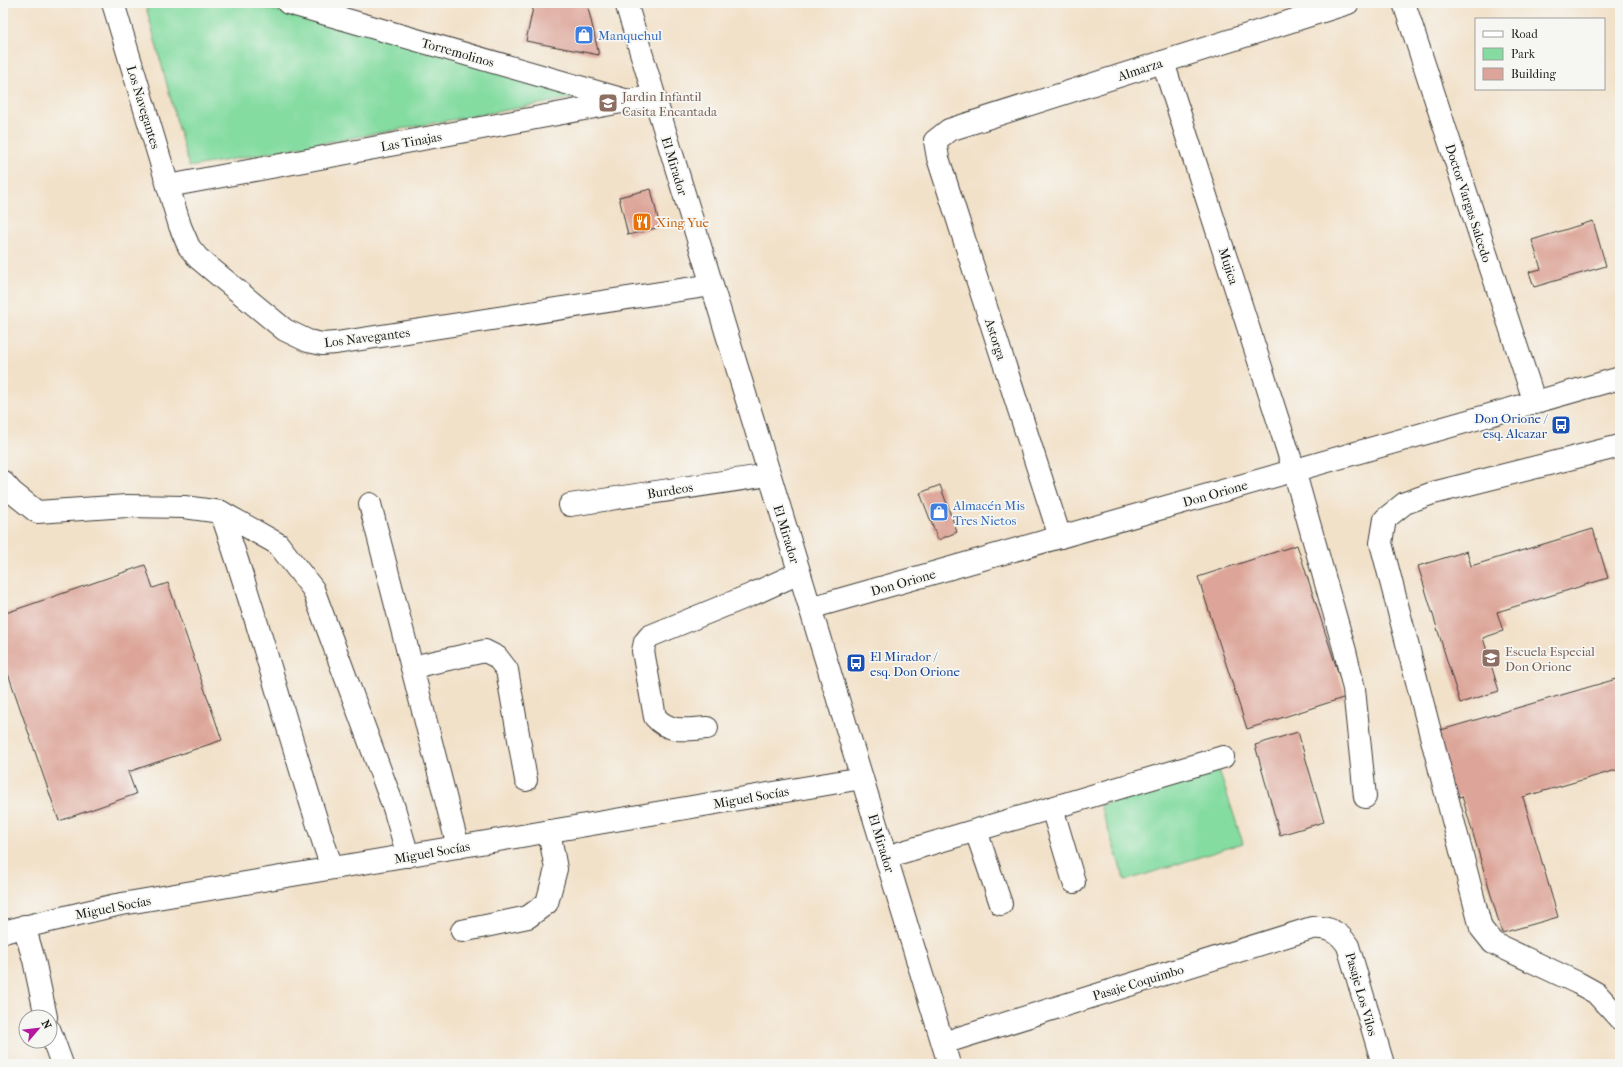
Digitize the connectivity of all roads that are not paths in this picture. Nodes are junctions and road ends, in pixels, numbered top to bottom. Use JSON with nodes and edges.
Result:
{"nodes":[{"id":1,"x":113,"y":3,"type":"edge"},
{"id":2,"x":288,"y":3,"type":"edge"},
{"id":3,"x":626,"y":3,"type":"edge"},
{"id":4,"x":1348,"y":3,"type":"edge"},
{"id":5,"x":1404,"y":3,"type":"edge"},
{"id":6,"x":1163,"y":62,"type":"junction"},
{"id":7,"x":654,"y":96,"type":"junction"},
{"id":8,"x":629,"y":101,"type":"junction"},
{"id":9,"x":935,"y":141,"type":"joint"},
{"id":10,"x":168,"y":186,"type":"junction"},
{"id":11,"x":712,"y":285,"type":"junction"},
{"id":12,"x":1620,"y":378,"type":"edge"},
{"id":13,"x":1535,"y":402,"type":"junction"},
{"id":14,"x":1620,"y":446,"type":"edge"},
{"id":15,"x":1294,"y":470,"type":"junction"},
{"id":16,"x":769,"y":475,"type":"junction"},
{"id":17,"x":3,"y":482,"type":"edge"},
{"id":18,"x":370,"y":504,"type":"dead end"},
{"id":19,"x":570,"y":505,"type":"dead end"},
{"id":20,"x":221,"y":512,"type":"junction"},
{"id":21,"x":1060,"y":537,"type":"junction"},
{"id":22,"x":799,"y":573,"type":"junction"},
{"id":23,"x":810,"y":608,"type":"junction"},
{"id":24,"x":412,"y":667,"type":"junction"},
{"id":25,"x":707,"y":728,"type":"dead end"},
{"id":26,"x":1223,"y":757,"type":"dead end"},
{"id":27,"x":862,"y":778,"type":"junction"},
{"id":28,"x":526,"y":780,"type":"dead end"},
{"id":29,"x":1365,"y":798,"type":"dead end"},
{"id":30,"x":1052,"y":808,"type":"junction"},
{"id":31,"x":976,"y":830,"type":"junction"},
{"id":32,"x":549,"y":831,"type":"junction"},
{"id":33,"x":458,"y":847,"type":"junction"},
{"id":34,"x":408,"y":856,"type":"junction"},
{"id":35,"x":886,"y":856,"type":"junction"},
{"id":36,"x":332,"y":868,"type":"junction"},
{"id":37,"x":1074,"y":882,"type":"dead end"},
{"id":38,"x":1000,"y":904,"type":"dead end"},
{"id":39,"x":24,"y":926,"type":"junction"},
{"id":40,"x":1333,"y":930,"type":"joint"},
{"id":41,"x":462,"y":931,"type":"dead end"},
{"id":42,"x":3,"y":932,"type":"edge"},
{"id":43,"x":44,"y":1009,"type":"edge"},
{"id":44,"x":1620,"y":1019,"type":"edge"},
{"id":45,"x":943,"y":1043,"type":"junction"},
{"id":46,"x":57,"y":1049,"type":"edge"},
{"id":47,"x":62,"y":1064,"type":"edge"},
{"id":48,"x":949,"y":1064,"type":"edge"},
{"id":49,"x":1383,"y":1064,"type":"edge"}],
"edges":[{"from":1,"to":10,"type":"street","name":"Los Navegantes"},
{"from":2,"to":8,"type":"street","name":"Torremolinos"},
{"from":3,"to":7,"type":"street","name":"El Mirador"},
{"from":4,"to":6,"type":"street","name":"Almarza"},
{"from":5,"to":13,"type":"street","name":"Doctor Vargas Salcedo"},
{"from":6,"to":9,"type":"street","name":"Almarza"},
{"from":6,"to":15,"type":"street","name":"Mujica"},
{"from":7,"to":8,"type":"street","name":"Las Tinajas"},
{"from":7,"to":11,"type":"street","name":"El Mirador"},
{"from":8,"to":10,"type":"street","name":"Las Tinajas"},
{"from":9,"to":21,"type":"street","name":"Astorga"},
{"from":10,"to":11,"type":"street","name":"Los Navegantes"},
{"from":11,"to":16,"type":"street","name":"El Mirador"},
{"from":12,"to":13,"type":"street","name":"Don Orione"},
{"from":13,"to":15,"type":"street","name":"Don Orione"},
{"from":14,"to":44,"type":"street"},
{"from":15,"to":21,"type":"street","name":"Don Orione"},
{"from":15,"to":29,"type":"street","name":"Mujica"},
{"from":16,"to":19,"type":"street","name":"Burdeos"},
{"from":16,"to":22,"type":"street","name":"El Mirador"},
{"from":17,"to":20,"type":"street"},
{"from":18,"to":24,"type":"street"},
{"from":20,"to":34,"type":"street"},
{"from":20,"to":36,"type":"street"},
{"from":21,"to":23,"type":"street","name":"Don Orione"},
{"from":22,"to":23,"type":"street","name":"El Mirador"},
{"from":22,"to":25,"type":"street"},
{"from":23,"to":27,"type":"street","name":"El Mirador"},
{"from":24,"to":28,"type":"street"},
{"from":24,"to":33,"type":"street"},
{"from":26,"to":30,"type":"street"},
{"from":27,"to":32,"type":"street","name":"Miguel Socías"},
{"from":27,"to":35,"type":"street","name":"El Mirador"},
{"from":30,"to":31,"type":"street"},
{"from":30,"to":37,"type":"street"},
{"from":31,"to":35,"type":"street"},
{"from":31,"to":38,"type":"street"},
{"from":32,"to":33,"type":"street","name":"Miguel Socías"},
{"from":32,"to":41,"type":"street"},
{"from":33,"to":34,"type":"street","name":"Miguel Socías"},
{"from":34,"to":36,"type":"street","name":"Miguel Socías"},
{"from":35,"to":45,"type":"street","name":"El Mirador"},
{"from":36,"to":39,"type":"street","name":"Miguel Socías"},
{"from":39,"to":42,"type":"street","name":"Miguel Socías"},
{"from":39,"to":43,"type":"street"},
{"from":40,"to":45,"type":"street","name":"Pasaje Coquimbo"},
{"from":40,"to":49,"type":"street","name":"Pasaje Los Vilos"},
{"from":45,"to":48,"type":"street","name":"El Mirador"},
{"from":46,"to":47,"type":"street"}]}
